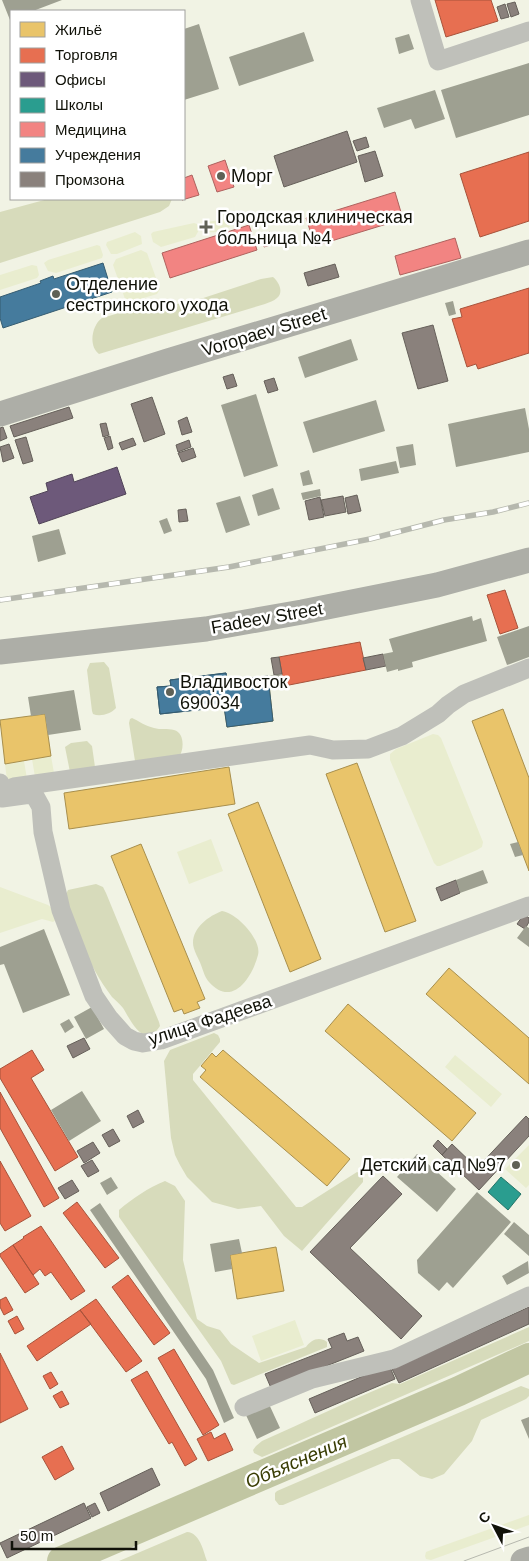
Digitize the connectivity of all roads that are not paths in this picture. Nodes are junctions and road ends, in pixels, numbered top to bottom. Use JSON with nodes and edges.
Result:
{"nodes":[{"id":1,"x":420,"y":0,"type":"edge"},
{"id":2,"x":529,"y":31,"type":"edge"},
{"id":3,"x":529,"y":252,"type":"edge"},
{"id":4,"x":0,"y":414,"type":"edge"},
{"id":5,"x":529,"y":560,"type":"edge"},
{"id":6,"x":0,"y":652,"type":"edge"},
{"id":7,"x":529,"y":668,"type":"edge"},
{"id":8,"x":0,"y":786,"type":"edge"},
{"id":9,"x":529,"y":906,"type":"edge"},
{"id":10,"x":529,"y":1296,"type":"edge"},
{"id":11,"x":244,"y":1407,"type":"dead end"},
{"id":12,"x":529,"y":1559,"type":"edge"},
{"id":13,"x":523,"y":1561,"type":"edge"}],
"edges":[{"from":1,"to":2,"type":"street"},
{"from":3,"to":4,"type":"main road","name":"Voropaev Street"},
{"from":5,"to":6,"type":"main road","name":"Fadeev Street"},
{"from":7,"to":8,"type":"street"},
{"from":8,"to":9,"type":"street","name":"улица Фадеева"},
{"from":10,"to":11,"type":"street"},
{"from":12,"to":13,"type":"main road"}]}
